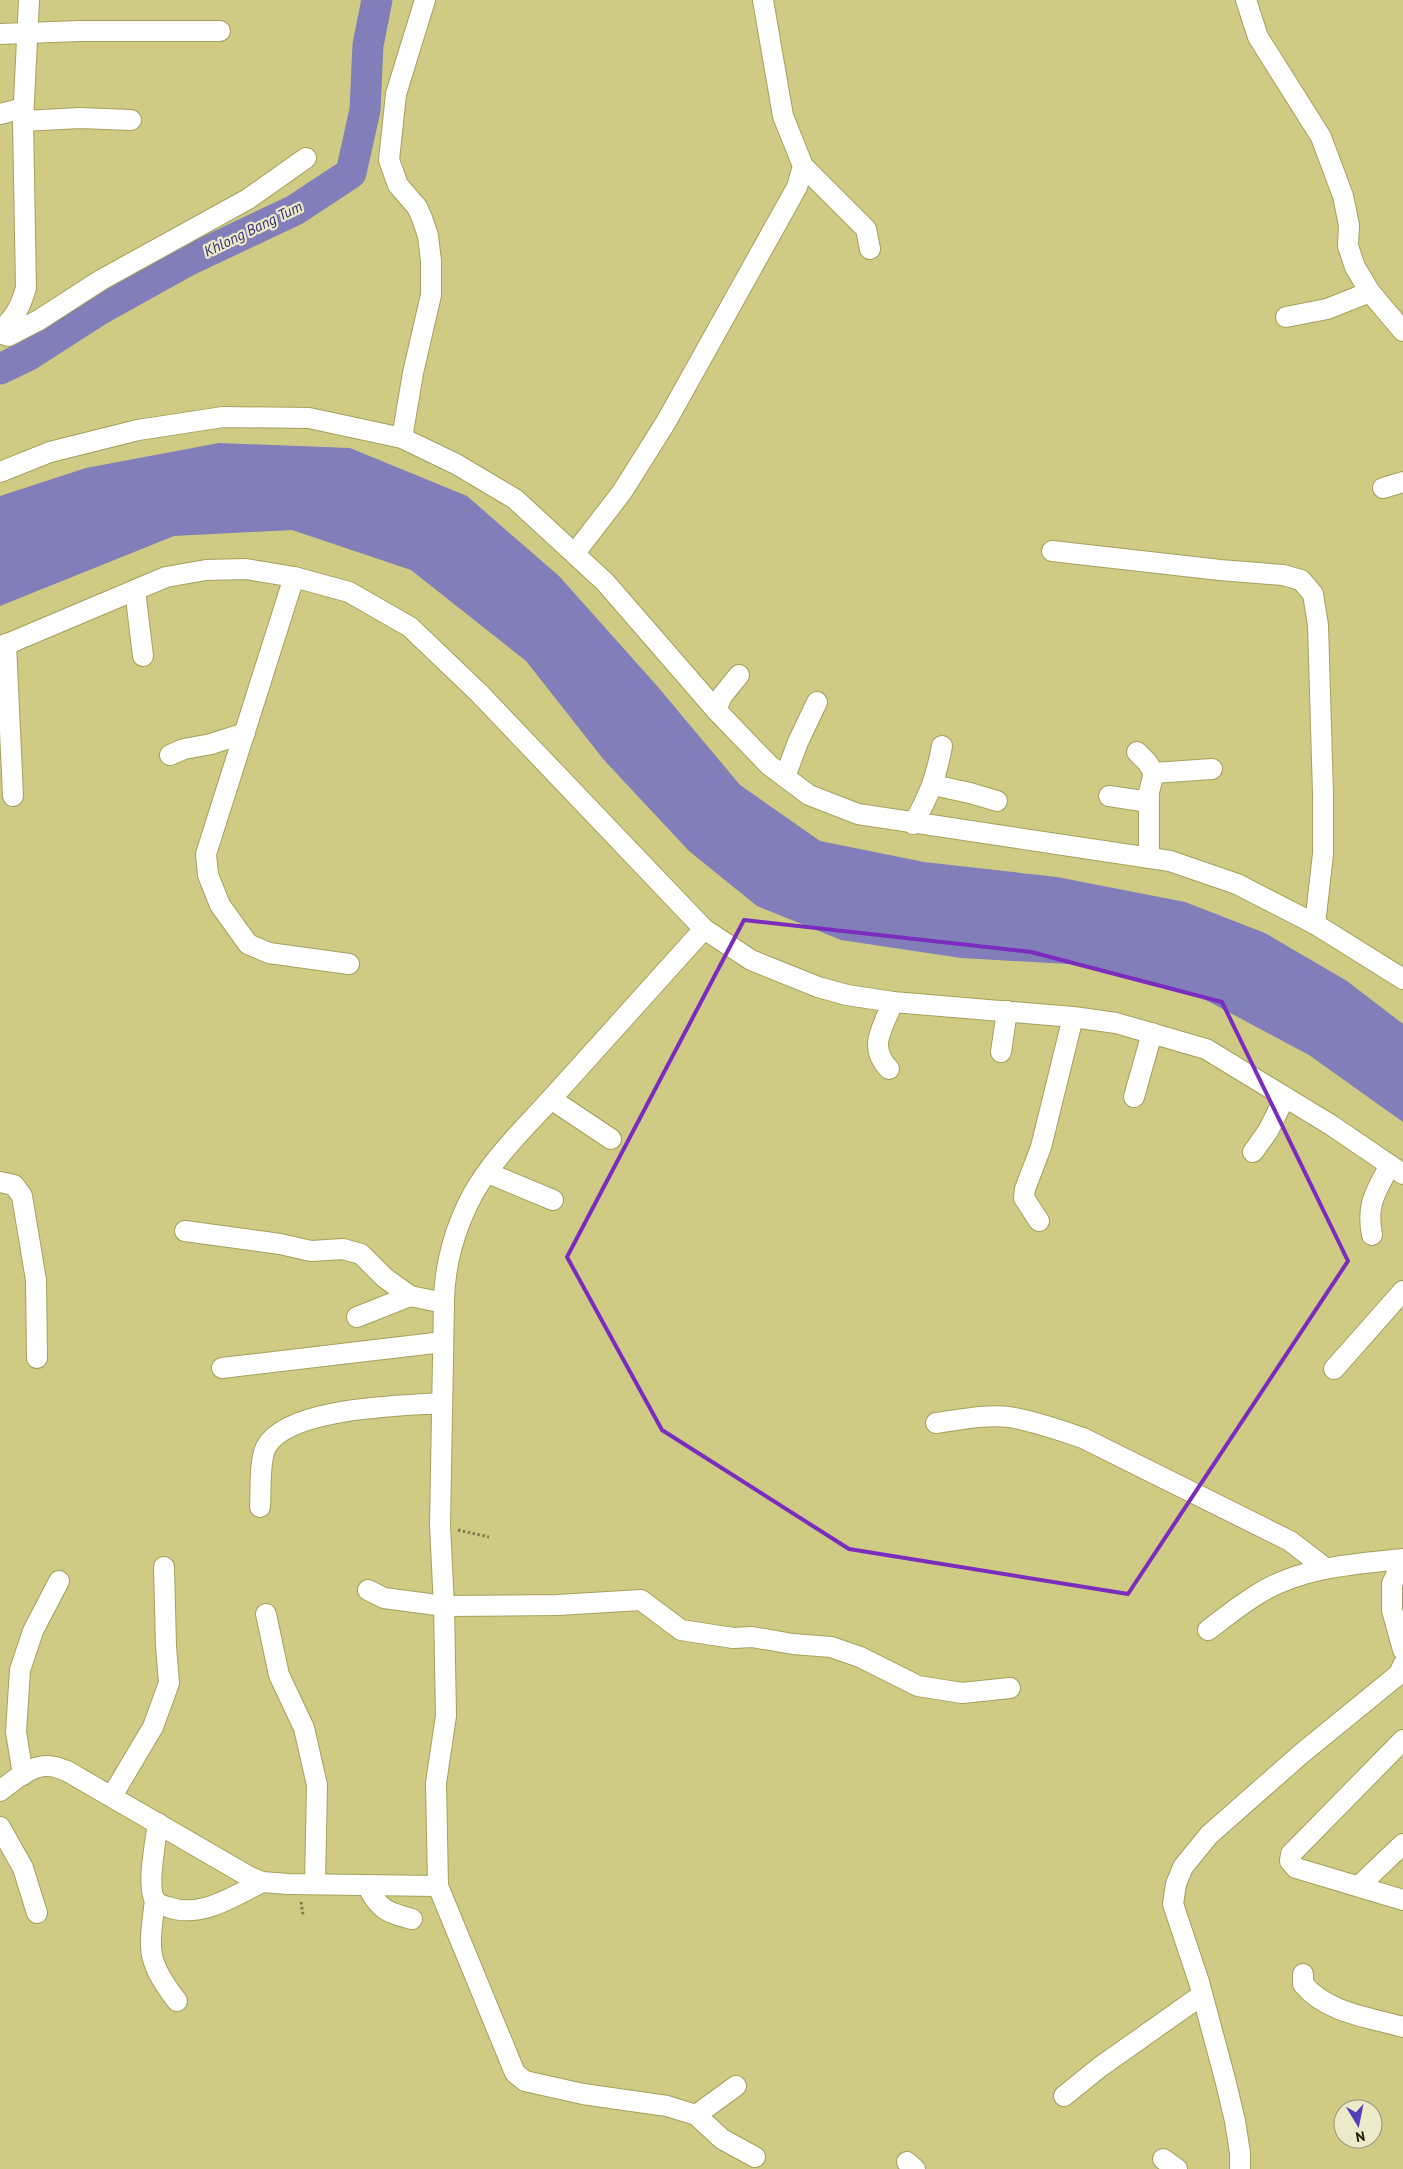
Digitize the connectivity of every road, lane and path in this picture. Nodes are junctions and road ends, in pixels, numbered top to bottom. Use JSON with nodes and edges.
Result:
{"nodes":[{"id":1,"x":29,"y":0,"type":"edge"},
{"id":2,"x":425,"y":0,"type":"edge"},
{"id":3,"x":763,"y":0,"type":"edge"},
{"id":4,"x":1246,"y":0,"type":"edge"},
{"id":5,"x":220,"y":31,"type":"dead end"},
{"id":6,"x":28,"y":32,"type":"junction"},
{"id":7,"x":0,"y":34,"type":"edge"},
{"id":8,"x":0,"y":114,"type":"edge"},
{"id":9,"x":23,"y":114,"type":"junction"},
{"id":10,"x":131,"y":120,"type":"dead end"},
{"id":11,"x":306,"y":158,"type":"dead end"},
{"id":12,"x":803,"y":166,"type":"junction"},
{"id":13,"x":870,"y":249,"type":"dead end"},
{"id":14,"x":1370,"y":292,"type":"junction"},
{"id":15,"x":1286,"y":317,"type":"dead end"},
{"id":16,"x":0,"y":331,"type":"edge"},
{"id":17,"x":1403,"y":331,"type":"edge"},
{"id":18,"x":402,"y":438,"type":"junction"},
{"id":19,"x":0,"y":472,"type":"edge"},
{"id":20,"x":1403,"y":482,"type":"edge"},
{"id":21,"x":1383,"y":488,"type":"dead end"},
{"id":22,"x":1052,"y":551,"type":"dead end"},
{"id":23,"x":575,"y":553,"type":"junction"},
{"id":24,"x":294,"y":576,"type":"junction"},
{"id":25,"x":135,"y":590,"type":"junction"},
{"id":26,"x":3,"y":646,"type":"edge"},
{"id":27,"x":143,"y":656,"type":"dead end"},
{"id":28,"x":739,"y":675,"type":"dead end"},
{"id":29,"x":817,"y":702,"type":"dead end"},
{"id":30,"x":716,"y":710,"type":"junction"},
{"id":31,"x":245,"y":733,"type":"junction"},
{"id":32,"x":942,"y":746,"type":"dead end"},
{"id":33,"x":1136,"y":752,"type":"dead end"},
{"id":34,"x":170,"y":755,"type":"dead end"},
{"id":35,"x":1212,"y":769,"type":"dead end"},
{"id":36,"x":1154,"y":773,"type":"junction"},
{"id":37,"x":785,"y":777,"type":"junction"},
{"id":38,"x":933,"y":785,"type":"junction"},
{"id":39,"x":13,"y":796,"type":"dead end"},
{"id":40,"x":1109,"y":796,"type":"dead end"},
{"id":41,"x":997,"y":801,"type":"dead end"},
{"id":42,"x":1150,"y":802,"type":"junction"},
{"id":43,"x":913,"y":824,"type":"junction"},
{"id":44,"x":1149,"y":858,"type":"junction"},
{"id":45,"x":1315,"y":924,"type":"junction"},
{"id":46,"x":704,"y":929,"type":"junction"},
{"id":47,"x":349,"y":964,"type":"dead end"},
{"id":48,"x":1403,"y":979,"type":"edge"},
{"id":49,"x":893,"y":1002,"type":"junction"},
{"id":50,"x":1007,"y":1011,"type":"junction"},
{"id":51,"x":1073,"y":1016,"type":"junction"},
{"id":52,"x":1152,"y":1033,"type":"junction"},
{"id":53,"x":1001,"y":1052,"type":"dead end"},
{"id":54,"x":889,"y":1069,"type":"dead end"},
{"id":55,"x":1134,"y":1097,"type":"dead end"},
{"id":56,"x":1285,"y":1097,"type":"junction"},
{"id":57,"x":551,"y":1100,"type":"junction"},
{"id":58,"x":611,"y":1139,"type":"dead end"},
{"id":59,"x":1253,"y":1152,"type":"dead end"},
{"id":60,"x":1396,"y":1170,"type":"edge"},
{"id":61,"x":488,"y":1173,"type":"junction"},
{"id":62,"x":0,"y":1182,"type":"edge"},
{"id":63,"x":553,"y":1200,"type":"dead end"},
{"id":64,"x":1039,"y":1220,"type":"dead end"},
{"id":65,"x":185,"y":1231,"type":"dead end"},
{"id":66,"x":1372,"y":1235,"type":"dead end"},
{"id":67,"x":1403,"y":1291,"type":"edge"},
{"id":68,"x":410,"y":1296,"type":"junction"},
{"id":69,"x":444,"y":1303,"type":"junction"},
{"id":70,"x":357,"y":1317,"type":"dead end"},
{"id":71,"x":443,"y":1342,"type":"junction"},
{"id":72,"x":37,"y":1358,"type":"dead end"},
{"id":73,"x":222,"y":1368,"type":"dead end"},
{"id":74,"x":1334,"y":1369,"type":"dead end"},
{"id":75,"x":442,"y":1403,"type":"junction"},
{"id":76,"x":936,"y":1424,"type":"dead end"},
{"id":77,"x":260,"y":1508,"type":"dead end"},
{"id":78,"x":440,"y":1526,"type":"junction"},
{"id":79,"x":489,"y":1537,"type":"dead end"},
{"id":80,"x":1403,"y":1560,"type":"edge"},
{"id":81,"x":164,"y":1567,"type":"dead end"},
{"id":82,"x":1325,"y":1568,"type":"junction"},
{"id":83,"x":60,"y":1581,"type":"dead end"},
{"id":84,"x":368,"y":1590,"type":"dead end"},
{"id":85,"x":444,"y":1606,"type":"junction"},
{"id":86,"x":266,"y":1614,"type":"dead end"},
{"id":87,"x":1208,"y":1630,"type":"dead end"},
{"id":88,"x":1403,"y":1650,"type":"edge"},
{"id":89,"x":1403,"y":1665,"type":"edge"},
{"id":90,"x":1010,"y":1688,"type":"dead end"},
{"id":91,"x":1403,"y":1740,"type":"edge"},
{"id":92,"x":23,"y":1775,"type":"junction"},
{"id":93,"x":0,"y":1791,"type":"edge"},
{"id":94,"x":112,"y":1796,"type":"junction"},
{"id":95,"x":158,"y":1823,"type":"junction"},
{"id":96,"x":0,"y":1827,"type":"edge"},
{"id":97,"x":1403,"y":1844,"type":"edge"},
{"id":98,"x":262,"y":1882,"type":"junction"},
{"id":99,"x":315,"y":1884,"type":"junction"},
{"id":100,"x":367,"y":1885,"type":"junction"},
{"id":101,"x":438,"y":1886,"type":"junction"},
{"id":102,"x":1359,"y":1886,"type":"junction"},
{"id":103,"x":155,"y":1900,"type":"junction"},
{"id":104,"x":1403,"y":1900,"type":"edge"},
{"id":105,"x":37,"y":1913,"type":"dead end"},
{"id":106,"x":412,"y":1919,"type":"dead end"},
{"id":107,"x":1303,"y":1974,"type":"dead end"},
{"id":108,"x":1202,"y":1995,"type":"junction"},
{"id":109,"x":177,"y":2001,"type":"dead end"},
{"id":110,"x":1403,"y":2027,"type":"edge"},
{"id":111,"x":736,"y":2086,"type":"dead end"},
{"id":112,"x":1064,"y":2096,"type":"dead end"},
{"id":113,"x":696,"y":2114,"type":"junction"},
{"id":114,"x":755,"y":2157,"type":"dead end"},
{"id":115,"x":1240,"y":2169,"type":"edge"}],
"edges":[{"from":1,"to":6,"type":"street"},
{"from":2,"to":18,"type":"street"},
{"from":3,"to":12,"type":"street"},
{"from":4,"to":14,"type":"street"},
{"from":5,"to":6,"type":"street"},
{"from":6,"to":7,"type":"street"},
{"from":6,"to":9,"type":"street"},
{"from":8,"to":9,"type":"street"},
{"from":9,"to":10,"type":"street"},
{"from":9,"to":16,"type":"street"},
{"from":11,"to":16,"type":"street"},
{"from":12,"to":13,"type":"street"},
{"from":12,"to":23,"type":"street"},
{"from":14,"to":15,"type":"street"},
{"from":14,"to":17,"type":"street"},
{"from":18,"to":19,"type":"street"},
{"from":18,"to":23,"type":"street"},
{"from":20,"to":21,"type":"street"},
{"from":22,"to":45,"type":"street"},
{"from":23,"to":30,"type":"street"},
{"from":24,"to":25,"type":"street"},
{"from":24,"to":31,"type":"street"},
{"from":24,"to":46,"type":"street"},
{"from":25,"to":26,"type":"street"},
{"from":25,"to":27,"type":"street"},
{"from":26,"to":39,"type":"street"},
{"from":28,"to":30,"type":"street"},
{"from":29,"to":37,"type":"street"},
{"from":30,"to":37,"type":"street"},
{"from":31,"to":34,"type":"street"},
{"from":31,"to":47,"type":"street"},
{"from":32,"to":38,"type":"street"},
{"from":33,"to":36,"type":"street"},
{"from":35,"to":36,"type":"street"},
{"from":36,"to":42,"type":"street"},
{"from":37,"to":43,"type":"street"},
{"from":38,"to":41,"type":"street"},
{"from":38,"to":43,"type":"street"},
{"from":40,"to":42,"type":"street"},
{"from":42,"to":44,"type":"street"},
{"from":43,"to":44,"type":"street"},
{"from":44,"to":45,"type":"street"},
{"from":45,"to":48,"type":"street"},
{"from":46,"to":49,"type":"street"},
{"from":46,"to":57,"type":"street"},
{"from":49,"to":50,"type":"street"},
{"from":49,"to":54,"type":"street"},
{"from":50,"to":51,"type":"street"},
{"from":50,"to":53,"type":"street"},
{"from":51,"to":52,"type":"street"},
{"from":51,"to":64,"type":"street"},
{"from":52,"to":55,"type":"street"},
{"from":52,"to":56,"type":"street"},
{"from":56,"to":59,"type":"street"},
{"from":56,"to":60,"type":"street"},
{"from":57,"to":58,"type":"street"},
{"from":57,"to":61,"type":"street"},
{"from":60,"to":66,"type":"street"},
{"from":61,"to":63,"type":"street"},
{"from":61,"to":69,"type":"street"},
{"from":62,"to":72,"type":"street"},
{"from":65,"to":68,"type":"street"},
{"from":67,"to":74,"type":"street"},
{"from":68,"to":69,"type":"street"},
{"from":68,"to":70,"type":"street"},
{"from":69,"to":71,"type":"street"},
{"from":71,"to":73,"type":"street"},
{"from":71,"to":75,"type":"street"},
{"from":75,"to":77,"type":"street"},
{"from":75,"to":78,"type":"street"},
{"from":76,"to":82,"type":"street"},
{"from":78,"to":79,"type":"path"},
{"from":78,"to":85,"type":"street"},
{"from":80,"to":82,"type":"street"},
{"from":80,"to":88,"type":"street"},
{"from":81,"to":94,"type":"street"},
{"from":82,"to":87,"type":"street"},
{"from":83,"to":92,"type":"street"},
{"from":84,"to":85,"type":"street"},
{"from":85,"to":90,"type":"street"},
{"from":85,"to":101,"type":"street"},
{"from":86,"to":99,"type":"street"},
{"from":89,"to":108,"type":"street"},
{"from":91,"to":102,"type":"street"},
{"from":92,"to":93,"type":"street"},
{"from":92,"to":94,"type":"street"},
{"from":94,"to":95,"type":"street"},
{"from":95,"to":98,"type":"street"},
{"from":95,"to":103,"type":"street"},
{"from":96,"to":105,"type":"street"},
{"from":97,"to":102,"type":"street"},
{"from":98,"to":99,"type":"street"},
{"from":98,"to":103,"type":"street"},
{"from":99,"to":100,"type":"street"},
{"from":100,"to":101,"type":"street"},
{"from":100,"to":106,"type":"street"},
{"from":101,"to":113,"type":"street"},
{"from":102,"to":104,"type":"street"},
{"from":103,"to":109,"type":"street"},
{"from":107,"to":110,"type":"street"},
{"from":108,"to":112,"type":"street"},
{"from":108,"to":115,"type":"street"},
{"from":111,"to":113,"type":"street"},
{"from":113,"to":114,"type":"street"}]}
